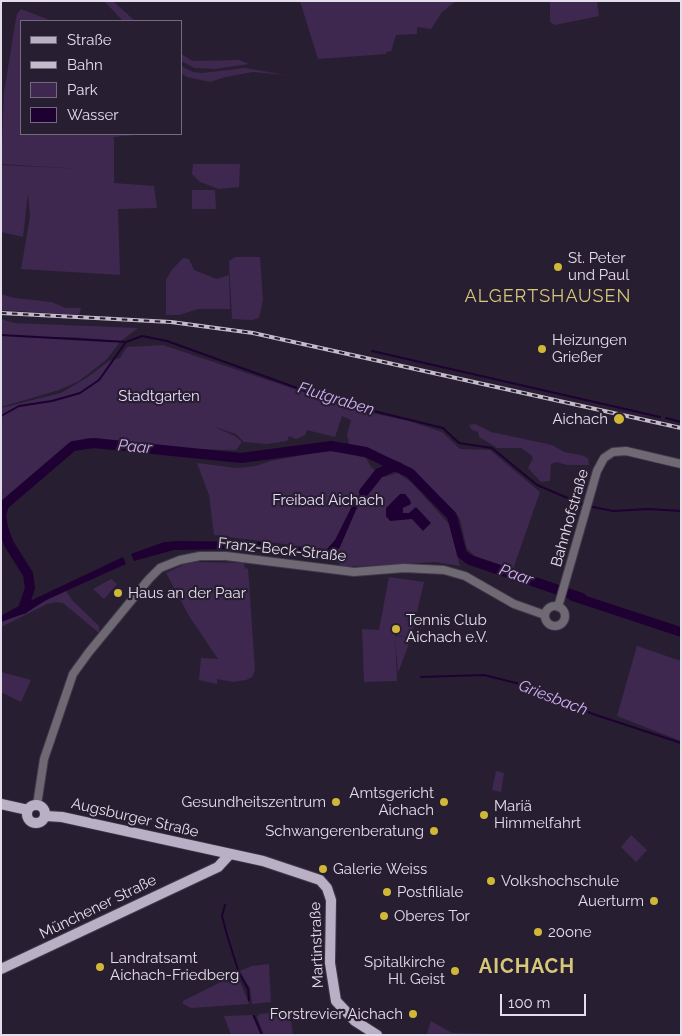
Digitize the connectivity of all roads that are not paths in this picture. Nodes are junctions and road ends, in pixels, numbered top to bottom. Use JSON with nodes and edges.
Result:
{"nodes":[{"id":1,"x":681,"y":464,"type":"edge"},
{"id":2,"x":558,"y":607,"type":"junction"},
{"id":3,"x":545,"y":615,"type":"junction"},
{"id":4,"x":1,"y":804,"type":"edge"},
{"id":5,"x":37,"y":805,"type":"junction"},
{"id":6,"x":28,"y":810,"type":"junction"},
{"id":7,"x":46,"y":816,"type":"junction"},
{"id":8,"x":218,"y":852,"type":"junction"},
{"id":9,"x":230,"y":854,"type":"junction"},
{"id":10,"x":208,"y":871,"type":"junction"},
{"id":11,"x":330,"y":893,"type":"joint"},
{"id":12,"x":1,"y":969,"type":"edge"},
{"id":13,"x":377,"y":1035,"type":"edge"}],
"edges":[{"from":1,"to":2,"type":"street","name":"Bahnhofstraße"},
{"from":2,"to":3,"type":"street"},
{"from":2,"to":3,"type":"street","name":"Bahnhofstraße"},
{"from":3,"to":5,"type":"street","name":"Franz-Beck-Straße"},
{"from":4,"to":6,"type":"main road","name":"Augsburger Straße"},
{"from":5,"to":6,"type":"main road"},
{"from":5,"to":7,"type":"main road"},
{"from":6,"to":7,"type":"main road","name":"Augsburger Straße"},
{"from":7,"to":8,"type":"main road","name":"Augsburger Straße"},
{"from":8,"to":9,"type":"main road","name":"Augsburger Straße"},
{"from":8,"to":10,"type":"main road"},
{"from":9,"to":10,"type":"main road","name":"Münchener Straße"},
{"from":9,"to":11,"type":"main road","name":"Augsburger Straße"},
{"from":10,"to":12,"type":"main road","name":"Münchener Straße"},
{"from":11,"to":13,"type":"main road","name":"Martinstraße"}]}
